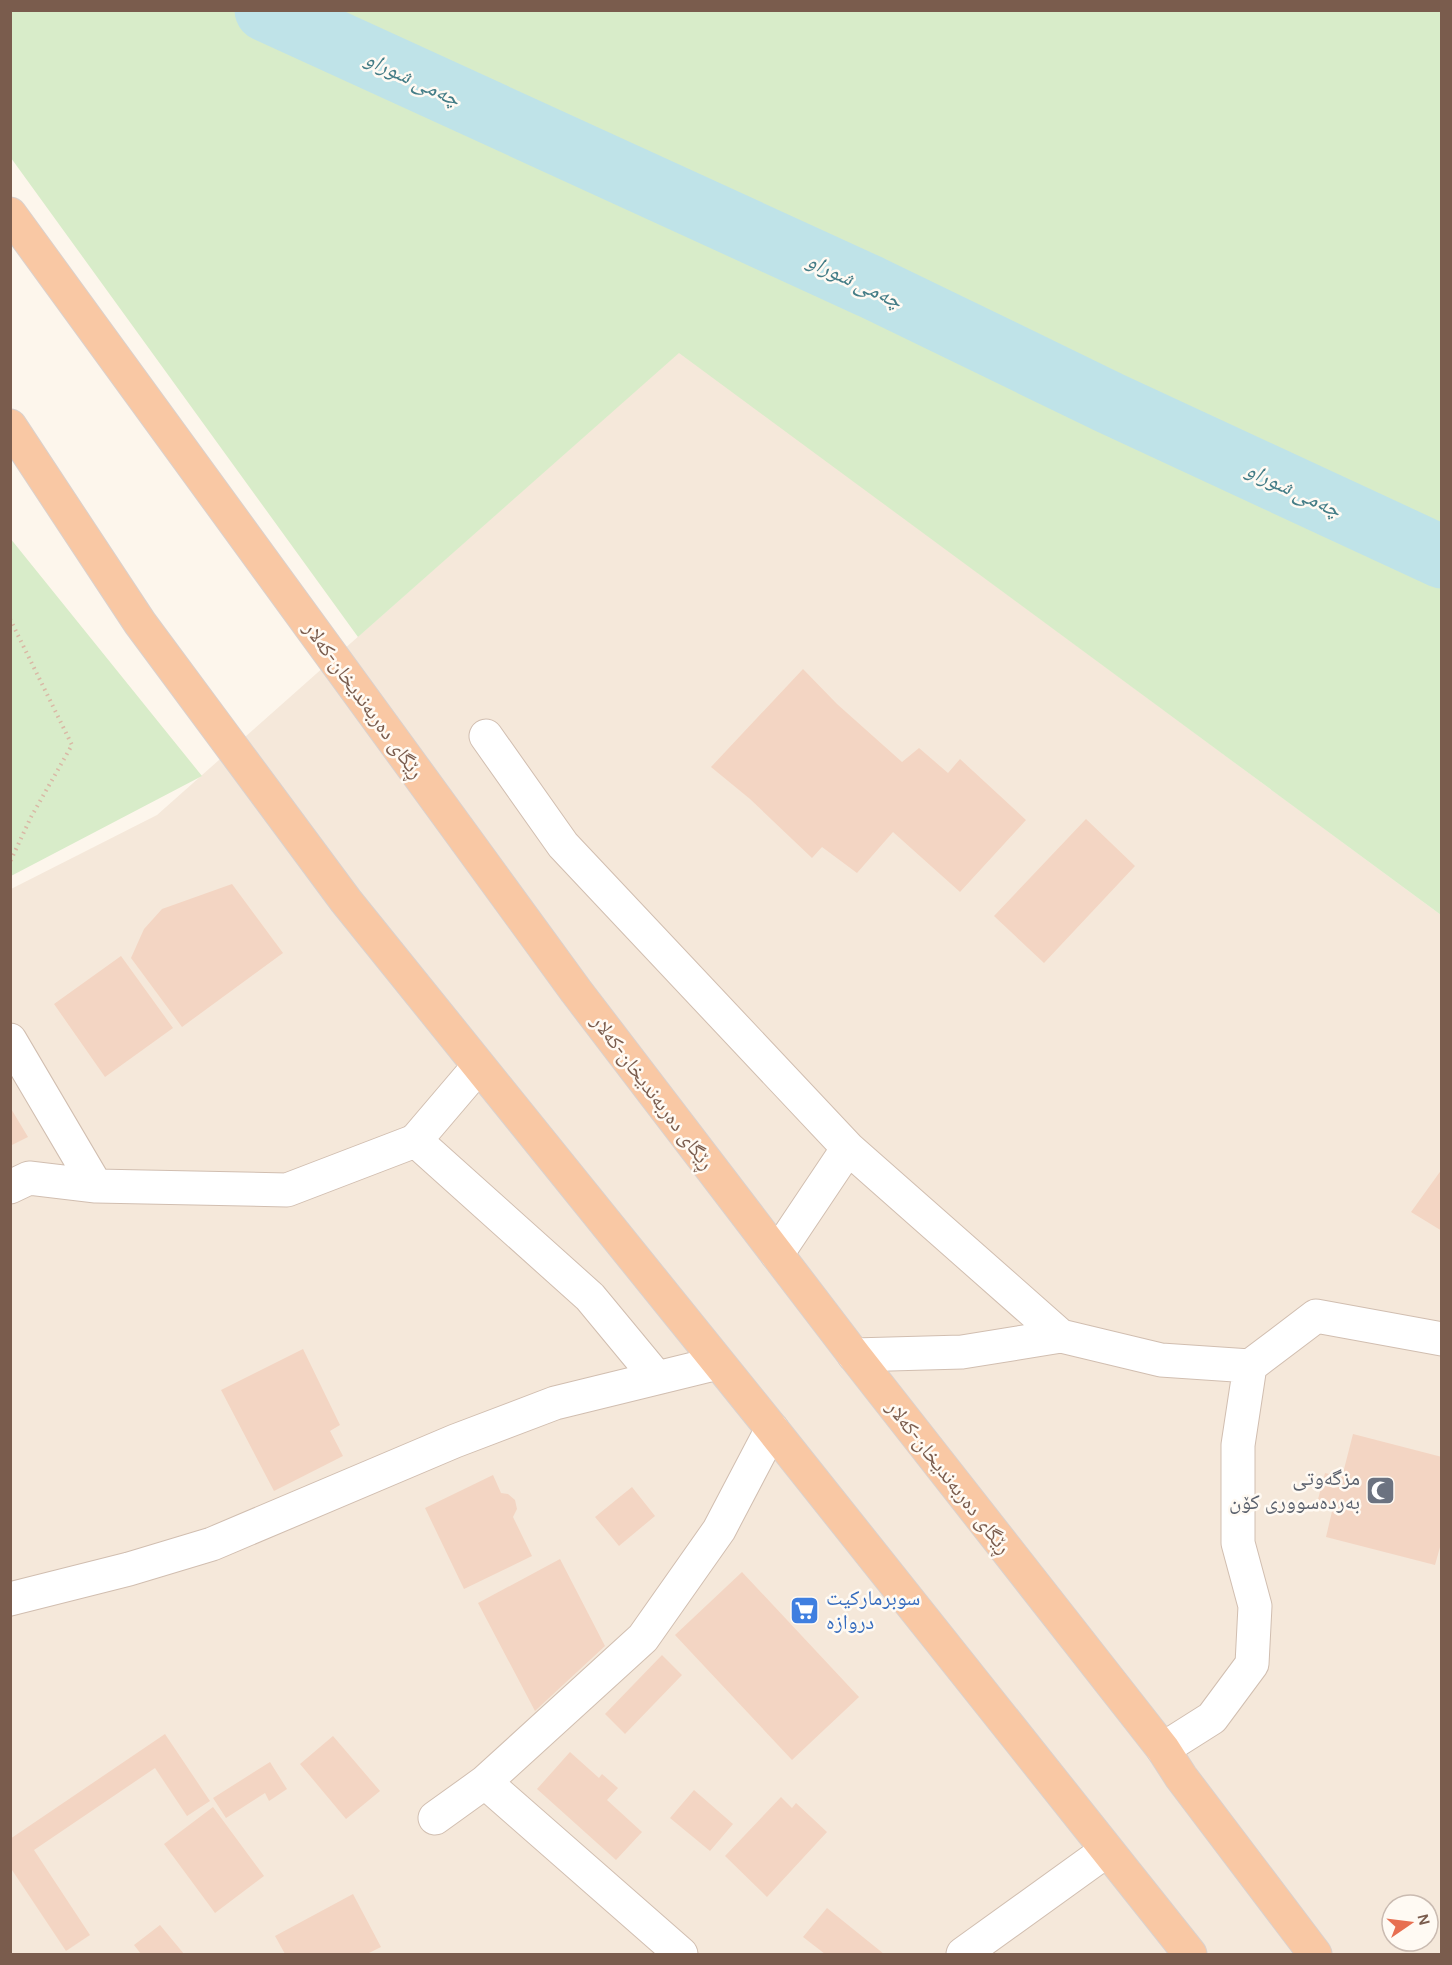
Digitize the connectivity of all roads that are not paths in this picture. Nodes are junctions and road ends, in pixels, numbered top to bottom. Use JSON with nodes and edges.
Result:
{"nodes":[{"id":1,"x":10,"y":214,"type":"edge"},
{"id":2,"x":10,"y":426,"type":"edge"},
{"id":3,"x":486,"y":736,"type":"dead end"},
{"id":4,"x":10,"y":1040,"type":"edge"},
{"id":5,"x":478,"y":1067,"type":"junction"},
{"id":6,"x":415,"y":1140,"type":"junction"},
{"id":7,"x":848,"y":1148,"type":"junction"},
{"id":8,"x":96,"y":1186,"type":"junction"},
{"id":9,"x":10,"y":1187,"type":"edge"},
{"id":10,"x":777,"y":1254,"type":"junction"},
{"id":11,"x":1061,"y":1336,"type":"junction"},
{"id":12,"x":1442,"y":1339,"type":"edge"},
{"id":13,"x":854,"y":1355,"type":"junction"},
{"id":14,"x":718,"y":1363,"type":"junction"},
{"id":15,"x":1250,"y":1366,"type":"junction"},
{"id":16,"x":657,"y":1378,"type":"junction"},
{"id":17,"x":772,"y":1429,"type":"junction"},
{"id":18,"x":10,"y":1599,"type":"edge"},
{"id":19,"x":1163,"y":1749,"type":"junction"},
{"id":20,"x":485,"y":1782,"type":"junction"},
{"id":21,"x":435,"y":1818,"type":"dead end"},
{"id":22,"x":1106,"y":1851,"type":"junction"},
{"id":23,"x":681,"y":1954,"type":"edge"},
{"id":24,"x":963,"y":1954,"type":"edge"},
{"id":25,"x":1190,"y":1954,"type":"edge"},
{"id":26,"x":1315,"y":1954,"type":"edge"}],
"edges":[{"from":1,"to":10,"type":"highway","name":"ڕێگای دەربەندیخان-کەلار"},
{"from":2,"to":5,"type":"highway"},
{"from":3,"to":7,"type":"street"},
{"from":4,"to":8,"type":"street"},
{"from":5,"to":6,"type":"street"},
{"from":5,"to":14,"type":"highway"},
{"from":6,"to":8,"type":"street"},
{"from":6,"to":16,"type":"street"},
{"from":7,"to":10,"type":"street"},
{"from":7,"to":11,"type":"street"},
{"from":8,"to":9,"type":"street"},
{"from":10,"to":13,"type":"highway","name":"ڕێگای دەربەندیخان-کەلار"},
{"from":11,"to":13,"type":"street"},
{"from":11,"to":15,"type":"street"},
{"from":12,"to":15,"type":"street"},
{"from":13,"to":19,"type":"highway","name":"ڕێگای دەربەندیخان-کەلار"},
{"from":14,"to":16,"type":"street"},
{"from":14,"to":17,"type":"highway"},
{"from":15,"to":19,"type":"street"},
{"from":16,"to":18,"type":"street"},
{"from":17,"to":20,"type":"street"},
{"from":17,"to":22,"type":"highway"},
{"from":19,"to":26,"type":"highway","name":"ڕێگای دەربەندیخان-کەلار"},
{"from":20,"to":21,"type":"street"},
{"from":20,"to":23,"type":"street"},
{"from":22,"to":24,"type":"street"},
{"from":22,"to":25,"type":"highway"}]}
